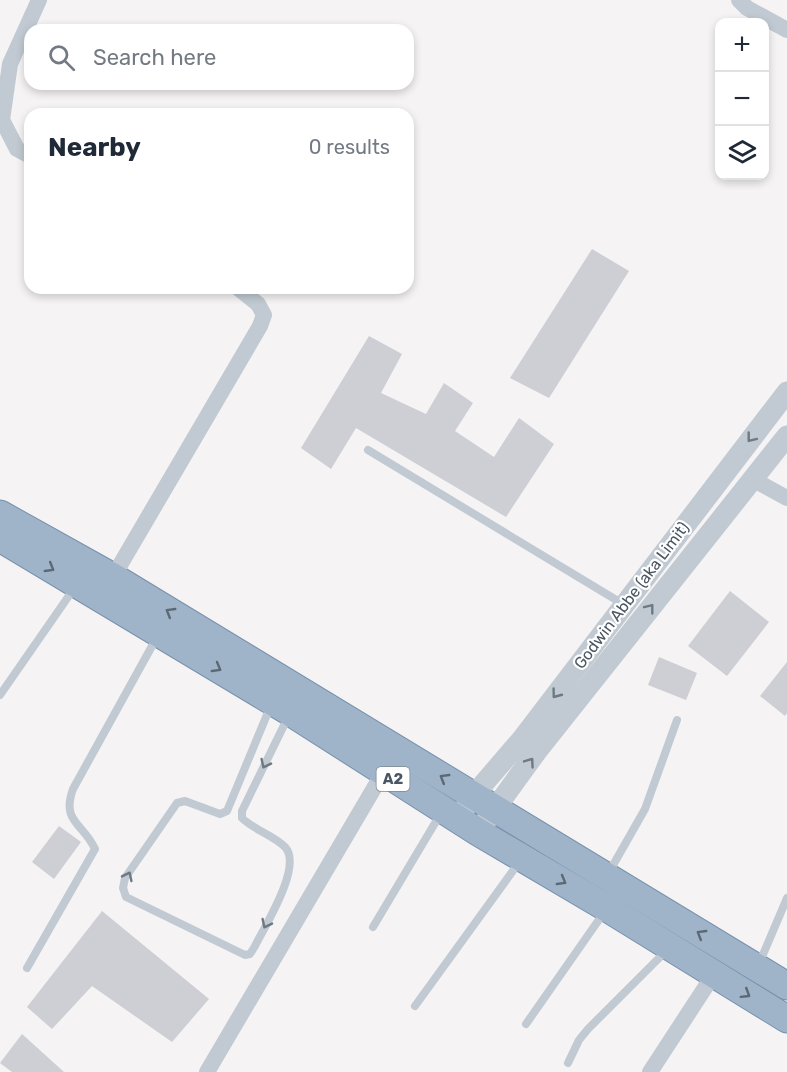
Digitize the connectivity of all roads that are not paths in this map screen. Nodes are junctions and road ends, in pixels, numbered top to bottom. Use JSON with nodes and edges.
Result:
{"nodes":[{"id":1,"x":39,"y":0,"type":"edge"},
{"id":2,"x":739,"y":0,"type":"edge"},
{"id":3,"x":28,"y":24,"type":"edge"},
{"id":4,"x":787,"y":30,"type":"edge"},
{"id":5,"x":24,"y":33,"type":"edge"},
{"id":6,"x":24,"y":153,"type":"edge"},
{"id":7,"x":246,"y":294,"type":"edge"},
{"id":8,"x":787,"y":392,"type":"edge"},
{"id":9,"x":787,"y":436,"type":"edge"},
{"id":10,"x":368,"y":450,"type":"dead end"},
{"id":11,"x":752,"y":479,"type":"junction"},
{"id":12,"x":787,"y":498,"type":"edge"},
{"id":13,"x":0,"y":514,"type":"edge"},
{"id":14,"x":0,"y":538,"type":"edge"},
{"id":15,"x":113,"y":577,"type":"junction"},
{"id":16,"x":77,"y":584,"type":"junction"},
{"id":17,"x":624,"y":604,"type":"junction"},
{"id":18,"x":159,"y":634,"type":"junction"},
{"id":19,"x":0,"y":695,"type":"edge"},
{"id":20,"x":281,"y":706,"type":"junction"},
{"id":21,"x":676,"y":720,"type":"dead end"},
{"id":22,"x":383,"y":773,"type":"junction"},
{"id":23,"x":473,"y":796,"type":"junction"},
{"id":24,"x":496,"y":810,"type":"junction"},
{"id":25,"x":459,"y":821,"type":"junction"},
{"id":26,"x":522,"y":858,"type":"junction"},
{"id":27,"x":606,"y":878,"type":"junction"},
{"id":28,"x":787,"y":898,"type":"edge"},
{"id":29,"x":607,"y":908,"type":"junction"},
{"id":30,"x":373,"y":927,"type":"dead end"},
{"id":31,"x":670,"y":946,"type":"junction"},
{"id":32,"x":27,"y":968,"type":"dead end"},
{"id":33,"x":758,"y":968,"type":"junction"},
{"id":34,"x":714,"y":974,"type":"junction"},
{"id":35,"x":787,"y":986,"type":"edge"},
{"id":36,"x":415,"y":1006,"type":"dead end"},
{"id":37,"x":787,"y":1018,"type":"edge"},
{"id":38,"x":526,"y":1024,"type":"dead end"},
{"id":39,"x":568,"y":1063,"type":"dead end"},
{"id":40,"x":207,"y":1072,"type":"edge"},
{"id":41,"x":650,"y":1072,"type":"edge"}],
"edges":[{"from":1,"to":3,"type":"street"},
{"from":2,"to":4,"type":"street"},
{"from":5,"to":6,"type":"street"},
{"from":7,"to":15,"type":"street"},
{"from":8,"to":17,"type":"street","name":"Godwin Abbe (aka Limit)","one_way":true},
{"from":9,"to":11,"type":"street","name":"Godwin Abbe (aka Limit)"},
{"from":10,"to":17,"type":"lane"},
{"from":11,"to":12,"type":"street"},
{"from":24,"to":11,"type":"street","name":"Godwin Abbe (aka Limit)","one_way":true},
{"from":13,"to":15,"type":"highway","number":"A2"},
{"from":14,"to":16,"type":"highway","number":"A2","one_way":true},
{"from":23,"to":15,"type":"highway","number":"A2","one_way":true},
{"from":16,"to":18,"type":"highway","number":"A2"},
{"from":16,"to":19,"type":"lane"},
{"from":17,"to":23,"type":"street","name":"Godwin Abbe (aka Limit)","one_way":true},
{"from":18,"to":20,"type":"highway","number":"A2","one_way":true},
{"from":18,"to":32,"type":"lane"},
{"from":20,"to":20,"type":"lane","one_way":true},
{"from":20,"to":22,"type":"highway","number":"A2"},
{"from":21,"to":27,"type":"lane"},
{"from":22,"to":25,"type":"highway","number":"A2"},
{"from":22,"to":40,"type":"street"},
{"from":23,"to":24,"type":"highway","number":"A2"},
{"from":23,"to":25,"type":"street","name":"Godwin Abbe (aka Limit)"},
{"from":24,"to":25,"type":"street","name":"Godwin Abbe (aka Limit)"},
{"from":24,"to":27,"type":"highway","number":"A2"},
{"from":25,"to":26,"type":"highway","number":"A2"},
{"from":25,"to":30,"type":"lane"},
{"from":26,"to":29,"type":"highway","number":"A2","one_way":true},
{"from":26,"to":36,"type":"lane"},
{"from":33,"to":27,"type":"highway","number":"A2","one_way":true},
{"from":28,"to":33,"type":"lane"},
{"from":29,"to":31,"type":"highway","number":"A2"},
{"from":29,"to":38,"type":"lane"},
{"from":31,"to":34,"type":"highway","number":"A2"},
{"from":31,"to":39,"type":"lane"},
{"from":33,"to":35,"type":"highway","number":"A2"},
{"from":34,"to":37,"type":"highway","number":"A2","one_way":true},
{"from":34,"to":41,"type":"street"}]}
